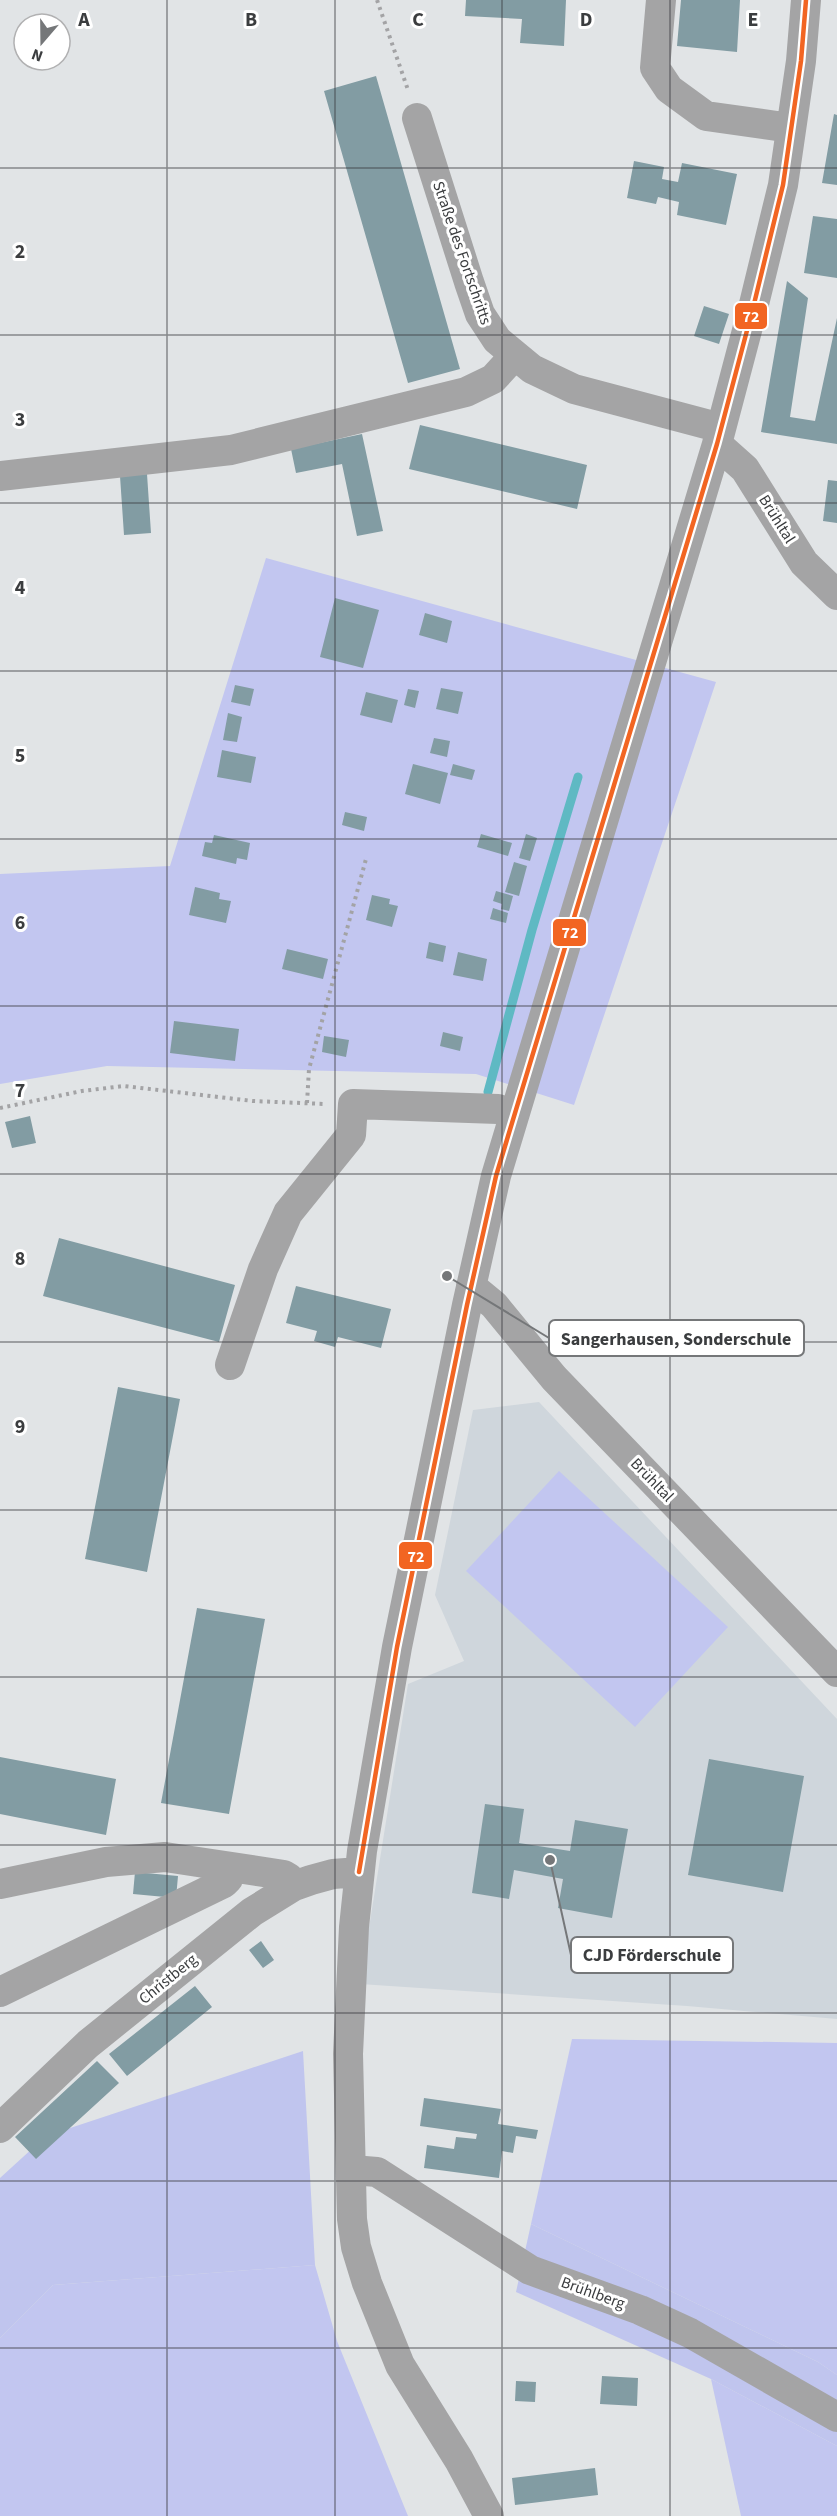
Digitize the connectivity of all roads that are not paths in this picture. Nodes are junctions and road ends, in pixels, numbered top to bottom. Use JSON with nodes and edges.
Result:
{"nodes":[{"id":1,"x":661,"y":0,"type":"edge"},
{"id":2,"x":806,"y":0,"type":"edge"},
{"id":3,"x":417,"y":118,"type":"road end"},
{"id":4,"x":791,"y":128,"type":"junction"},
{"id":5,"x":514,"y":356,"type":"junction"},
{"id":6,"x":719,"y":436,"type":"junction"},
{"id":7,"x":0,"y":476,"type":"edge"},
{"id":8,"x":837,"y":595,"type":"edge"},
{"id":9,"x":513,"y":1114,"type":"junction"},
{"id":10,"x":471,"y":1286,"type":"junction"},
{"id":11,"x":230,"y":1365,"type":"dead end"},
{"id":12,"x":837,"y":1672,"type":"edge"},
{"id":13,"x":230,"y":1868,"type":"junction"},
{"id":14,"x":360,"y":1872,"type":"junction"},
{"id":15,"x":0,"y":1884,"type":"edge"},
{"id":16,"x":294,"y":1886,"type":"junction"},
{"id":17,"x":0,"y":1992,"type":"edge"},
{"id":18,"x":0,"y":2128,"type":"edge"},
{"id":19,"x":352,"y":2170,"type":"junction"},
{"id":20,"x":837,"y":2417,"type":"edge"},
{"id":21,"x":489,"y":2516,"type":"edge"}],
"edges":[{"from":1,"to":4,"type":"street"},
{"from":2,"to":4,"type":"street"},
{"from":3,"to":5,"type":"street","name":"Straße des Fortschritts"},
{"from":4,"to":6,"type":"street"},
{"from":5,"to":6,"type":"street","name":"Straße des Fortschritts"},
{"from":5,"to":7,"type":"street"},
{"from":6,"to":8,"type":"street","name":"Brühltal"},
{"from":6,"to":9,"type":"street"},
{"from":9,"to":10,"type":"street"},
{"from":9,"to":11,"type":"street"},
{"from":10,"to":12,"type":"street","name":"Brühltal"},
{"from":10,"to":14,"type":"street"},
{"from":13,"to":15,"type":"street"},
{"from":13,"to":16,"type":"street"},
{"from":13,"to":17,"type":"street"},
{"from":14,"to":16,"type":"street","name":"Christberg"},
{"from":14,"to":19,"type":"street"},
{"from":16,"to":18,"type":"street","name":"Christberg"},
{"from":19,"to":20,"type":"street","name":"Brühlberg"},
{"from":19,"to":21,"type":"street"}]}
